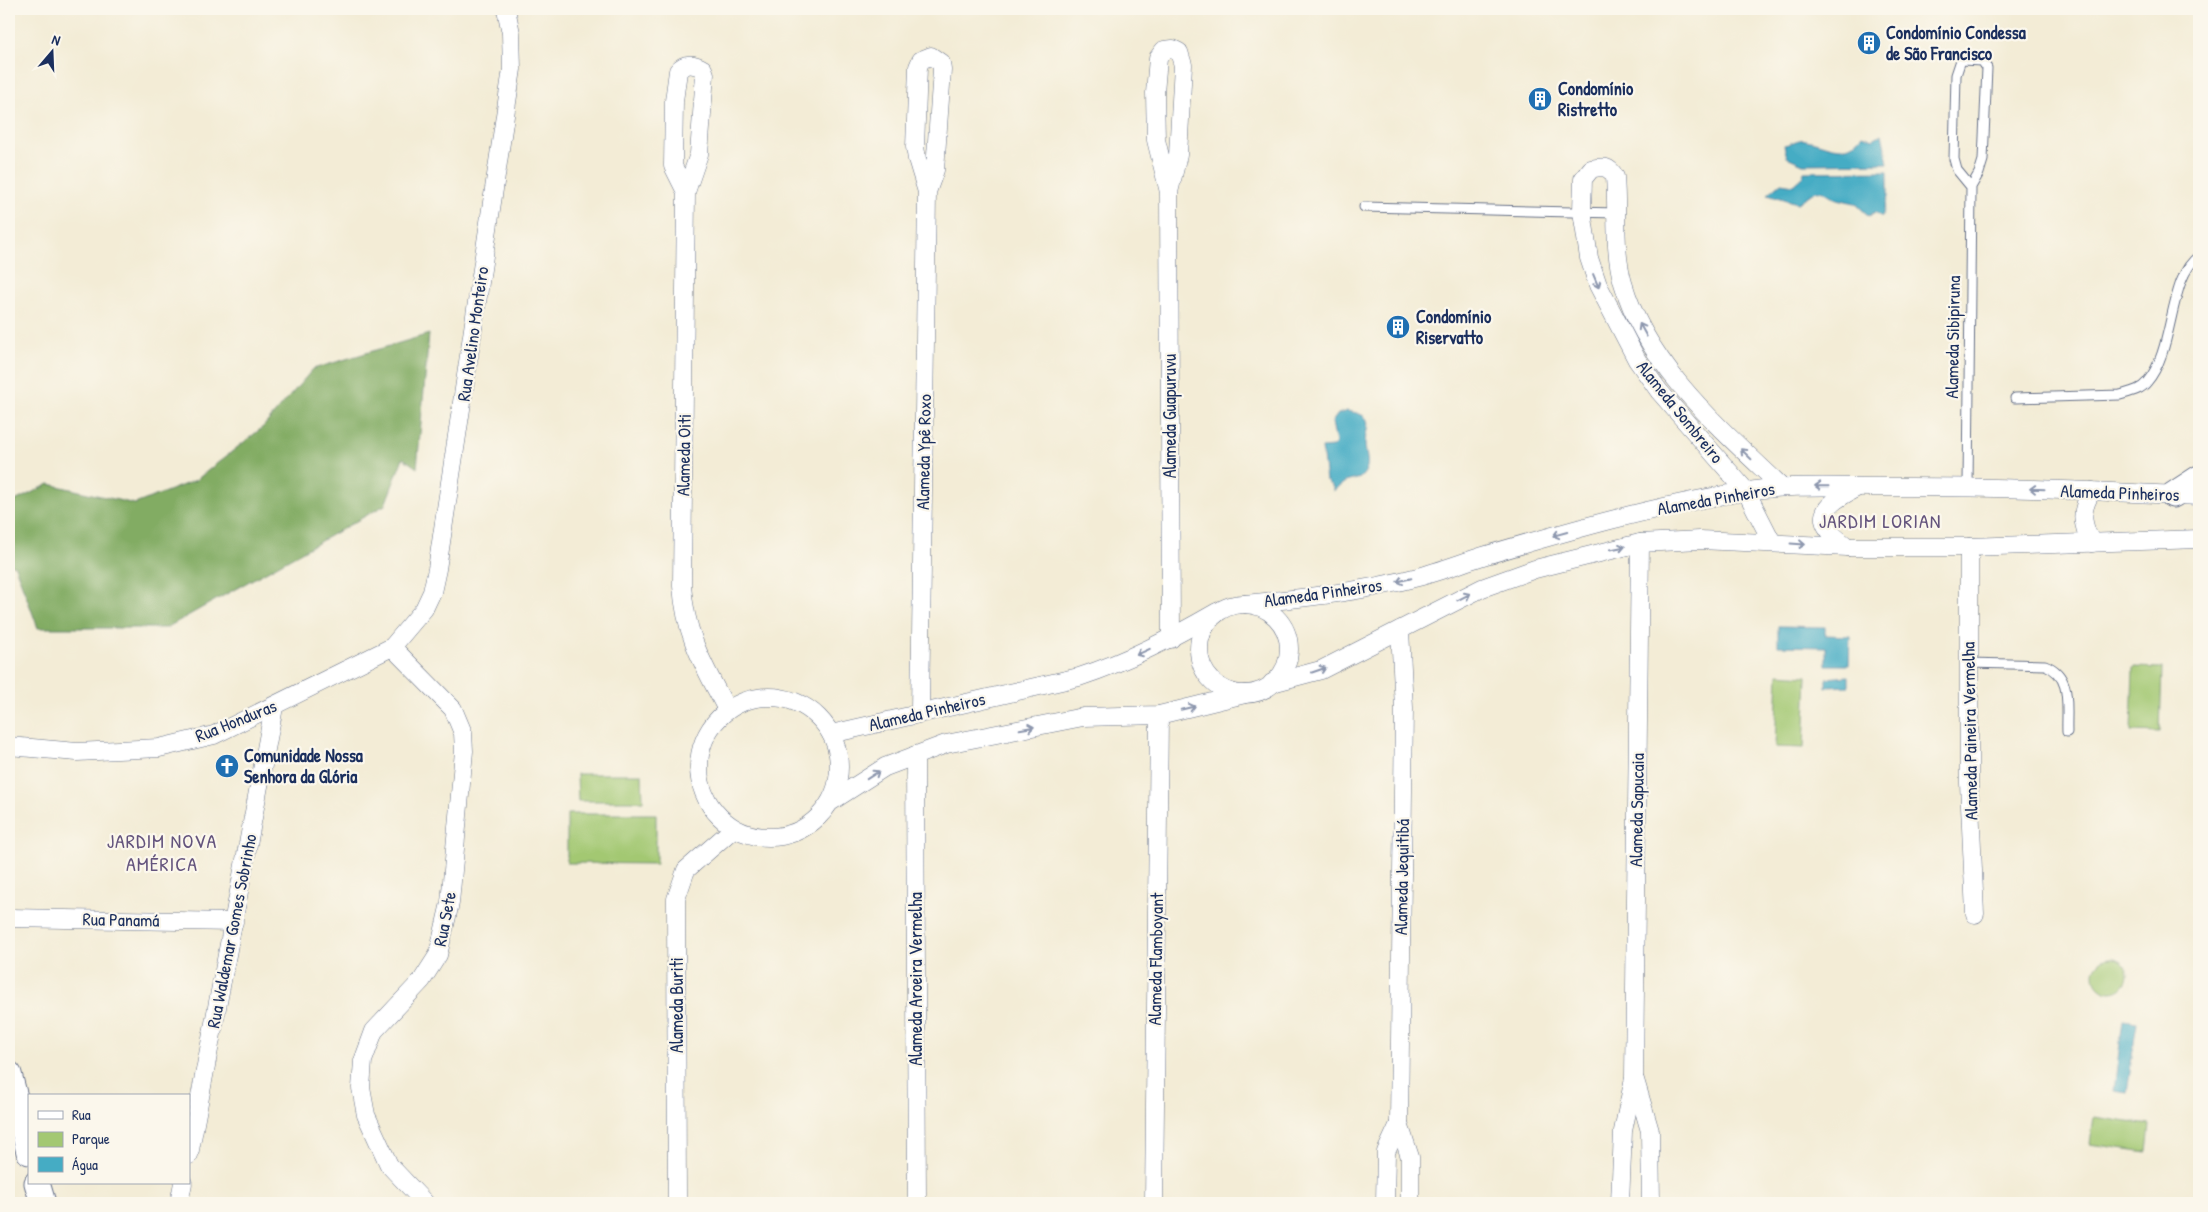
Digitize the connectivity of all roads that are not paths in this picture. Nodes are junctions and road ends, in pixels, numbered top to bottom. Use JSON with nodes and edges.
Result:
{"nodes":[{"id":1,"x":506,"y":9,"type":"edge"},
{"id":2,"x":1971,"y":187,"type":"junction"},
{"id":3,"x":686,"y":192,"type":"junction"},
{"id":4,"x":927,"y":192,"type":"junction"},
{"id":5,"x":1169,"y":192,"type":"junction"},
{"id":6,"x":1364,"y":207,"type":"dead end"},
{"id":7,"x":1582,"y":211,"type":"junction"},
{"id":8,"x":1616,"y":213,"type":"junction"},
{"id":9,"x":2199,"y":256,"type":"edge"},
{"id":10,"x":1618,"y":257,"type":"junction"},
{"id":11,"x":1589,"y":258,"type":"junction"},
{"id":12,"x":2015,"y":398,"type":"dead end"},
{"id":13,"x":2199,"y":478,"type":"edge"},
{"id":14,"x":1968,"y":486,"type":"junction"},
{"id":15,"x":1858,"y":487,"type":"junction"},
{"id":16,"x":1782,"y":488,"type":"junction"},
{"id":17,"x":1746,"y":491,"type":"junction"},
{"id":18,"x":2092,"y":491,"type":"junction"},
{"id":19,"x":2173,"y":495,"type":"junction"},
{"id":20,"x":2199,"y":496,"type":"edge"},
{"id":21,"x":2199,"y":539,"type":"edge"},
{"id":22,"x":1772,"y":542,"type":"junction"},
{"id":23,"x":1640,"y":543,"type":"junction"},
{"id":24,"x":2092,"y":543,"type":"junction"},
{"id":25,"x":1848,"y":547,"type":"junction"},
{"id":26,"x":1969,"y":547,"type":"junction"},
{"id":27,"x":1245,"y":604,"type":"junction"},
{"id":28,"x":1217,"y":612,"type":"junction"},
{"id":29,"x":1400,"y":630,"type":"junction"},
{"id":30,"x":1171,"y":639,"type":"junction"},
{"id":31,"x":392,"y":647,"type":"junction"},
{"id":32,"x":1969,"y":662,"type":"junction"},
{"id":33,"x":1272,"y":683,"type":"junction"},
{"id":34,"x":1245,"y":694,"type":"junction"},
{"id":35,"x":274,"y":707,"type":"junction"},
{"id":36,"x":727,"y":710,"type":"junction"},
{"id":37,"x":920,"y":713,"type":"junction"},
{"id":38,"x":1159,"y":715,"type":"junction"},
{"id":39,"x":2067,"y":732,"type":"dead end"},
{"id":40,"x":831,"y":734,"type":"junction"},
{"id":41,"x":9,"y":746,"type":"edge"},
{"id":42,"x":915,"y":755,"type":"junction"},
{"id":43,"x":832,"y":801,"type":"junction"},
{"id":44,"x":733,"y":829,"type":"junction"},
{"id":45,"x":1975,"y":914,"type":"dead end"},
{"id":46,"x":9,"y":918,"type":"edge"},
{"id":47,"x":234,"y":922,"type":"junction"},
{"id":48,"x":9,"y":1074,"type":"edge"},
{"id":49,"x":1634,"y":1078,"type":"junction"},
{"id":50,"x":1399,"y":1124,"type":"junction"},
{"id":51,"x":28,"y":1148,"type":"edge"},
{"id":52,"x":190,"y":1150,"type":"edge"},
{"id":53,"x":37,"y":1184,"type":"edge"},
{"id":54,"x":183,"y":1184,"type":"edge"},
{"id":55,"x":43,"y":1203,"type":"edge"},
{"id":56,"x":179,"y":1203,"type":"edge"},
{"id":57,"x":425,"y":1203,"type":"edge"},
{"id":58,"x":677,"y":1203,"type":"edge"},
{"id":59,"x":917,"y":1203,"type":"edge"},
{"id":60,"x":1154,"y":1203,"type":"edge"},
{"id":61,"x":1385,"y":1203,"type":"edge"},
{"id":62,"x":1410,"y":1203,"type":"edge"},
{"id":63,"x":1620,"y":1203,"type":"edge"},
{"id":64,"x":1651,"y":1203,"type":"edge"}],
"edges":[{"from":1,"to":31,"type":"street","name":"Rua Avelino Monteiro"},
{"from":2,"to":2,"type":"lane"},
{"from":2,"to":14,"type":"lane","name":"Alameda Sibipiruna"},
{"from":3,"to":3,"type":"street","name":"Alameda Oiti"},
{"from":3,"to":36,"type":"street","name":"Alameda Oiti"},
{"from":4,"to":4,"type":"street","name":"Alameda Ypê Roxo"},
{"from":4,"to":37,"type":"street","name":"Alameda Ypê Roxo"},
{"from":5,"to":5,"type":"street","name":"Alameda Guapuruvu"},
{"from":5,"to":30,"type":"street","name":"Alameda Guapuruvu"},
{"from":6,"to":7,"type":"lane"},
{"from":7,"to":8,"type":"lane"},
{"from":7,"to":8,"type":"street","name":"Alameda Sombreiro"},
{"from":7,"to":11,"type":"street","name":"Alameda Sombreiro"},
{"from":8,"to":10,"type":"street","name":"Alameda Sombreiro"},
{"from":9,"to":12,"type":"lane"},
{"from":10,"to":11,"type":"street"},
{"from":16,"to":10,"type":"street","name":"Alameda Sombreiro","one_way":true},
{"from":11,"to":17,"type":"street","name":"Alameda Sombreiro","one_way":true},
{"from":13,"to":19,"type":"main road"},
{"from":14,"to":15,"type":"street","name":"Alameda Pinheiros"},
{"from":18,"to":14,"type":"street","name":"Alameda Pinheiros","one_way":true},
{"from":15,"to":16,"type":"street","name":"Alameda Pinheiros","one_way":true},
{"from":15,"to":25,"type":"street"},
{"from":16,"to":17,"type":"street","name":"Alameda Pinheiros"},
{"from":17,"to":22,"type":"street","name":"Alameda Sombreiro"},
{"from":17,"to":27,"type":"street","name":"Alameda Pinheiros","one_way":true},
{"from":18,"to":19,"type":"street","name":"Alameda Pinheiros"},
{"from":18,"to":24,"type":"street"},
{"from":19,"to":20,"type":"street","name":"Alameda Pinheiros"},
{"from":21,"to":24,"type":"street","name":"Alameda Pinheiros"},
{"from":22,"to":23,"type":"street","name":"Alameda Pinheiros"},
{"from":22,"to":25,"type":"street","name":"Alameda Pinheiros","one_way":true},
{"from":29,"to":23,"type":"street","name":"Alameda Pinheiros","one_way":true},
{"from":23,"to":49,"type":"street","name":"Alameda Sapucaia"},
{"from":24,"to":26,"type":"street","name":"Alameda Pinheiros"},
{"from":25,"to":26,"type":"street","name":"Alameda Pinheiros"},
{"from":26,"to":32,"type":"street","name":"Alameda Paineira Vermelha"},
{"from":27,"to":28,"type":"street"},
{"from":27,"to":33,"type":"street"},
{"from":28,"to":30,"type":"street","name":"Alameda Pinheiros"},
{"from":28,"to":34,"type":"street"},
{"from":33,"to":29,"type":"street","name":"Alameda Pinheiros","one_way":true},
{"from":29,"to":50,"type":"street","name":"Alameda Jequitibá"},
{"from":30,"to":37,"type":"street","name":"Alameda Pinheiros","one_way":true},
{"from":31,"to":35,"type":"street","name":"Rua Honduras"},
{"from":31,"to":57,"type":"street","name":"Rua Sete"},
{"from":32,"to":39,"type":"lane"},
{"from":32,"to":45,"type":"street","name":"Alameda Paineira Vermelha"},
{"from":33,"to":34,"type":"street"},
{"from":38,"to":34,"type":"street","name":"Alameda Pinheiros","one_way":true},
{"from":35,"to":41,"type":"street","name":"Rua Honduras"},
{"from":35,"to":47,"type":"street","name":"Rua Waldemar Gomes Sobrinho"},
{"from":36,"to":40,"type":"street"},
{"from":36,"to":44,"type":"street"},
{"from":37,"to":40,"type":"street","name":"Alameda Pinheiros"},
{"from":42,"to":38,"type":"street","name":"Alameda Pinheiros","one_way":true},
{"from":38,"to":60,"type":"street","name":"Alameda Flamboyant"},
{"from":40,"to":43,"type":"street"},
{"from":43,"to":42,"type":"street","name":"Alameda Pinheiros","one_way":true},
{"from":42,"to":59,"type":"street","name":"Alameda Aroeira Vermelha"},
{"from":43,"to":44,"type":"street"},
{"from":44,"to":58,"type":"street","name":"Alameda Buriti"},
{"from":46,"to":47,"type":"street","name":"Rua Panamá"},
{"from":47,"to":52,"type":"street","name":"Rua Waldemar Gomes Sobrinho"},
{"from":48,"to":51,"type":"main road"},
{"from":49,"to":63,"type":"street","name":"Alameda Sapucaia"},
{"from":49,"to":64,"type":"street","name":"Alameda Sapucaia"},
{"from":50,"to":61,"type":"street","name":"Alameda Jequitibá"},
{"from":50,"to":62,"type":"street","name":"Alameda Jequitibá"},
{"from":53,"to":55,"type":"main road"},
{"from":54,"to":56,"type":"street"}]}
